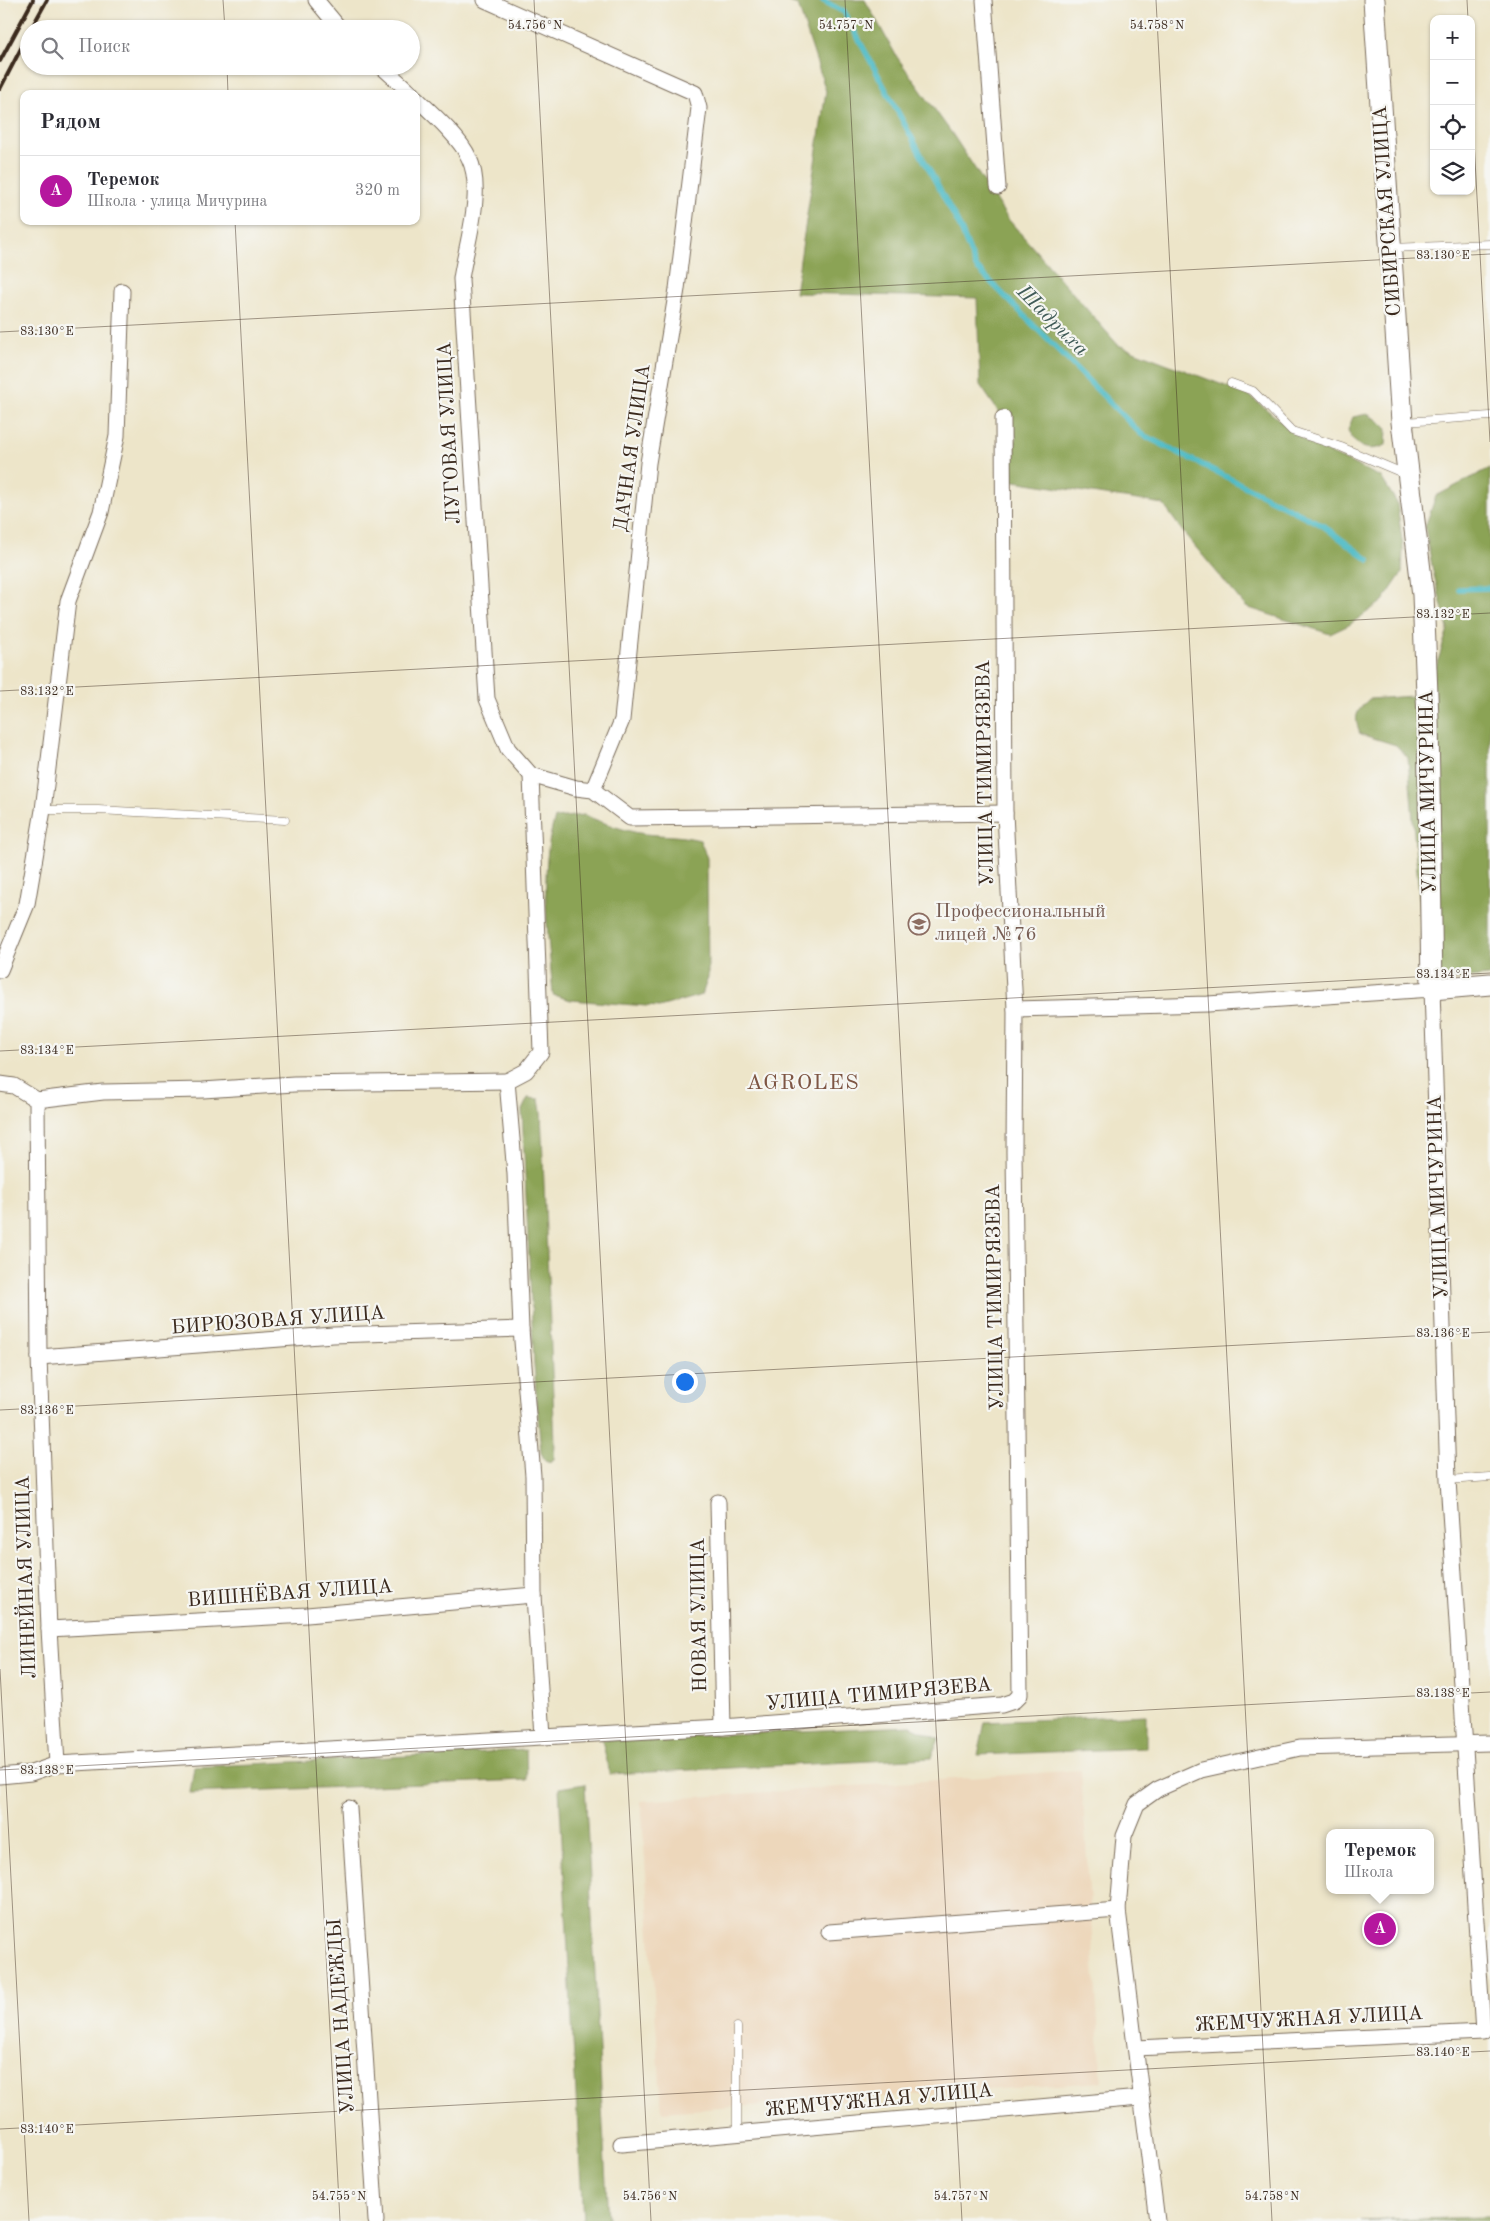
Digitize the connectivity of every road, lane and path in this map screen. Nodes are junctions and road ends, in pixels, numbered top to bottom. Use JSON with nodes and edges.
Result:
{"nodes":[{"id":1,"x":316,"y":0,"type":"edge"},
{"id":2,"x":485,"y":0,"type":"edge"},
{"id":3,"x":984,"y":0,"type":"edge"},
{"id":4,"x":1374,"y":0,"type":"edge"},
{"id":5,"x":333,"y":20,"type":"edge"},
{"id":6,"x":392,"y":75,"type":"edge"},
{"id":7,"x":408,"y":90,"type":"edge"},
{"id":8,"x":420,"y":102,"type":"edge"},
{"id":9,"x":998,"y":187,"type":"dead end"},
{"id":10,"x":1490,"y":244,"type":"edge"},
{"id":11,"x":1390,"y":248,"type":"junction"},
{"id":12,"x":122,"y":291,"type":"dead end"},
{"id":13,"x":1231,"y":383,"type":"dead end"},
{"id":14,"x":1490,"y":416,"type":"edge"},
{"id":15,"x":1003,"y":418,"type":"dead end"},
{"id":16,"x":1402,"y":422,"type":"junction"},
{"id":17,"x":1409,"y":476,"type":"junction"},
{"id":18,"x":531,"y":775,"type":"junction"},
{"id":19,"x":593,"y":790,"type":"junction"},
{"id":20,"x":43,"y":810,"type":"junction"},
{"id":21,"x":1005,"y":813,"type":"junction"},
{"id":22,"x":285,"y":820,"type":"dead end"},
{"id":23,"x":0,"y":970,"type":"edge"},
{"id":24,"x":1490,"y":984,"type":"edge"},
{"id":25,"x":1432,"y":989,"type":"junction"},
{"id":26,"x":1015,"y":1009,"type":"junction"},
{"id":27,"x":507,"y":1081,"type":"junction"},
{"id":28,"x":0,"y":1084,"type":"edge"},
{"id":29,"x":37,"y":1100,"type":"junction"},
{"id":30,"x":521,"y":1329,"type":"junction"},
{"id":31,"x":39,"y":1357,"type":"junction"},
{"id":32,"x":1490,"y":1477,"type":"edge"},
{"id":33,"x":1448,"y":1480,"type":"junction"},
{"id":34,"x":718,"y":1502,"type":"dead end"},
{"id":35,"x":534,"y":1595,"type":"junction"},
{"id":36,"x":48,"y":1629,"type":"junction"},
{"id":37,"x":723,"y":1727,"type":"junction"},
{"id":38,"x":543,"y":1737,"type":"junction"},
{"id":39,"x":1466,"y":1743,"type":"junction"},
{"id":40,"x":1490,"y":1743,"type":"edge"},
{"id":41,"x":57,"y":1764,"type":"junction"},
{"id":42,"x":0,"y":1776,"type":"edge"},
{"id":43,"x":349,"y":1808,"type":"dead end"},
{"id":44,"x":1118,"y":1910,"type":"junction"},
{"id":45,"x":829,"y":1932,"type":"dead end"},
{"id":46,"x":738,"y":2027,"type":"dead end"},
{"id":47,"x":1483,"y":2032,"type":"joint"},
{"id":48,"x":1136,"y":2048,"type":"junction"},
{"id":49,"x":1140,"y":2098,"type":"junction"},
{"id":50,"x":737,"y":2134,"type":"junction"},
{"id":51,"x":622,"y":2144,"type":"dead end"},
{"id":52,"x":376,"y":2221,"type":"edge"},
{"id":53,"x":1157,"y":2221,"type":"edge"}],
"edges":[{"from":1,"to":5,"type":"street"},
{"from":2,"to":19,"type":"street","name":"ДАЧНАЯ УЛИЦА"},
{"from":3,"to":9,"type":"street"},
{"from":4,"to":11,"type":"street","name":"СИБИРСКАЯ УЛИЦА"},
{"from":6,"to":7,"type":"street"},
{"from":8,"to":18,"type":"street","name":"ЛУГОВАЯ УЛИЦА"},
{"from":10,"to":11,"type":"lane"},
{"from":11,"to":16,"type":"street","name":"СИБИРСКАЯ УЛИЦА"},
{"from":12,"to":20,"type":"street"},
{"from":13,"to":17,"type":"lane"},
{"from":14,"to":16,"type":"lane"},
{"from":15,"to":21,"type":"street","name":"УЛИЦА ТИМИРЯЗЕВА"},
{"from":16,"to":17,"type":"street","name":"УЛИЦА МИЧУРИНА"},
{"from":17,"to":25,"type":"street","name":"УЛИЦА МИЧУРИНА"},
{"from":18,"to":19,"type":"street"},
{"from":18,"to":27,"type":"street"},
{"from":19,"to":21,"type":"street"},
{"from":20,"to":22,"type":"lane"},
{"from":20,"to":23,"type":"street"},
{"from":21,"to":26,"type":"street","name":"УЛИЦА ТИМИРЯЗЕВА"},
{"from":24,"to":25,"type":"street"},
{"from":25,"to":26,"type":"street"},
{"from":25,"to":33,"type":"street","name":"УЛИЦА МИЧУРИНА"},
{"from":26,"to":37,"type":"street","name":"УЛИЦА ТИМИРЯЗЕВА"},
{"from":27,"to":29,"type":"street"},
{"from":27,"to":30,"type":"street"},
{"from":28,"to":29,"type":"street"},
{"from":29,"to":31,"type":"street","name":"ЛИНЕЙНАЯ УЛИЦА"},
{"from":30,"to":31,"type":"street","name":"БИРЮЗОВАЯ УЛИЦА"},
{"from":30,"to":35,"type":"street"},
{"from":31,"to":36,"type":"street","name":"ЛИНЕЙНАЯ УЛИЦА"},
{"from":32,"to":33,"type":"lane"},
{"from":33,"to":39,"type":"street","name":"УЛИЦА МИЧУРИНА"},
{"from":34,"to":37,"type":"street","name":"НОВАЯ УЛИЦА"},
{"from":35,"to":36,"type":"street","name":"ВИШНЁВАЯ УЛИЦА"},
{"from":35,"to":38,"type":"street"},
{"from":36,"to":41,"type":"street","name":"ЛИНЕЙНАЯ УЛИЦА"},
{"from":37,"to":38,"type":"street","name":"УЛИЦА ТИМИРЯЗЕВА"},
{"from":38,"to":41,"type":"street","name":"УЛИЦА ТИМИРЯЗЕВА"},
{"from":39,"to":40,"type":"street"},
{"from":39,"to":44,"type":"street"},
{"from":39,"to":47,"type":"street","name":"УЛИЦА МИЧУРИНА"},
{"from":41,"to":42,"type":"street","name":"УЛИЦА ТИМИРЯЗЕВА"},
{"from":43,"to":52,"type":"street","name":"УЛИЦА НАДЕЖДЫ"},
{"from":44,"to":45,"type":"street"},
{"from":44,"to":48,"type":"street"},
{"from":46,"to":50,"type":"lane"},
{"from":47,"to":48,"type":"street","name":"ЖЕМЧУЖНАЯ УЛИЦА"},
{"from":48,"to":49,"type":"street"},
{"from":49,"to":50,"type":"street","name":"ЖЕМЧУЖНАЯ УЛИЦА"},
{"from":49,"to":53,"type":"street"},
{"from":50,"to":51,"type":"street","name":"ЖЕМЧУЖНАЯ УЛИЦА"}]}
